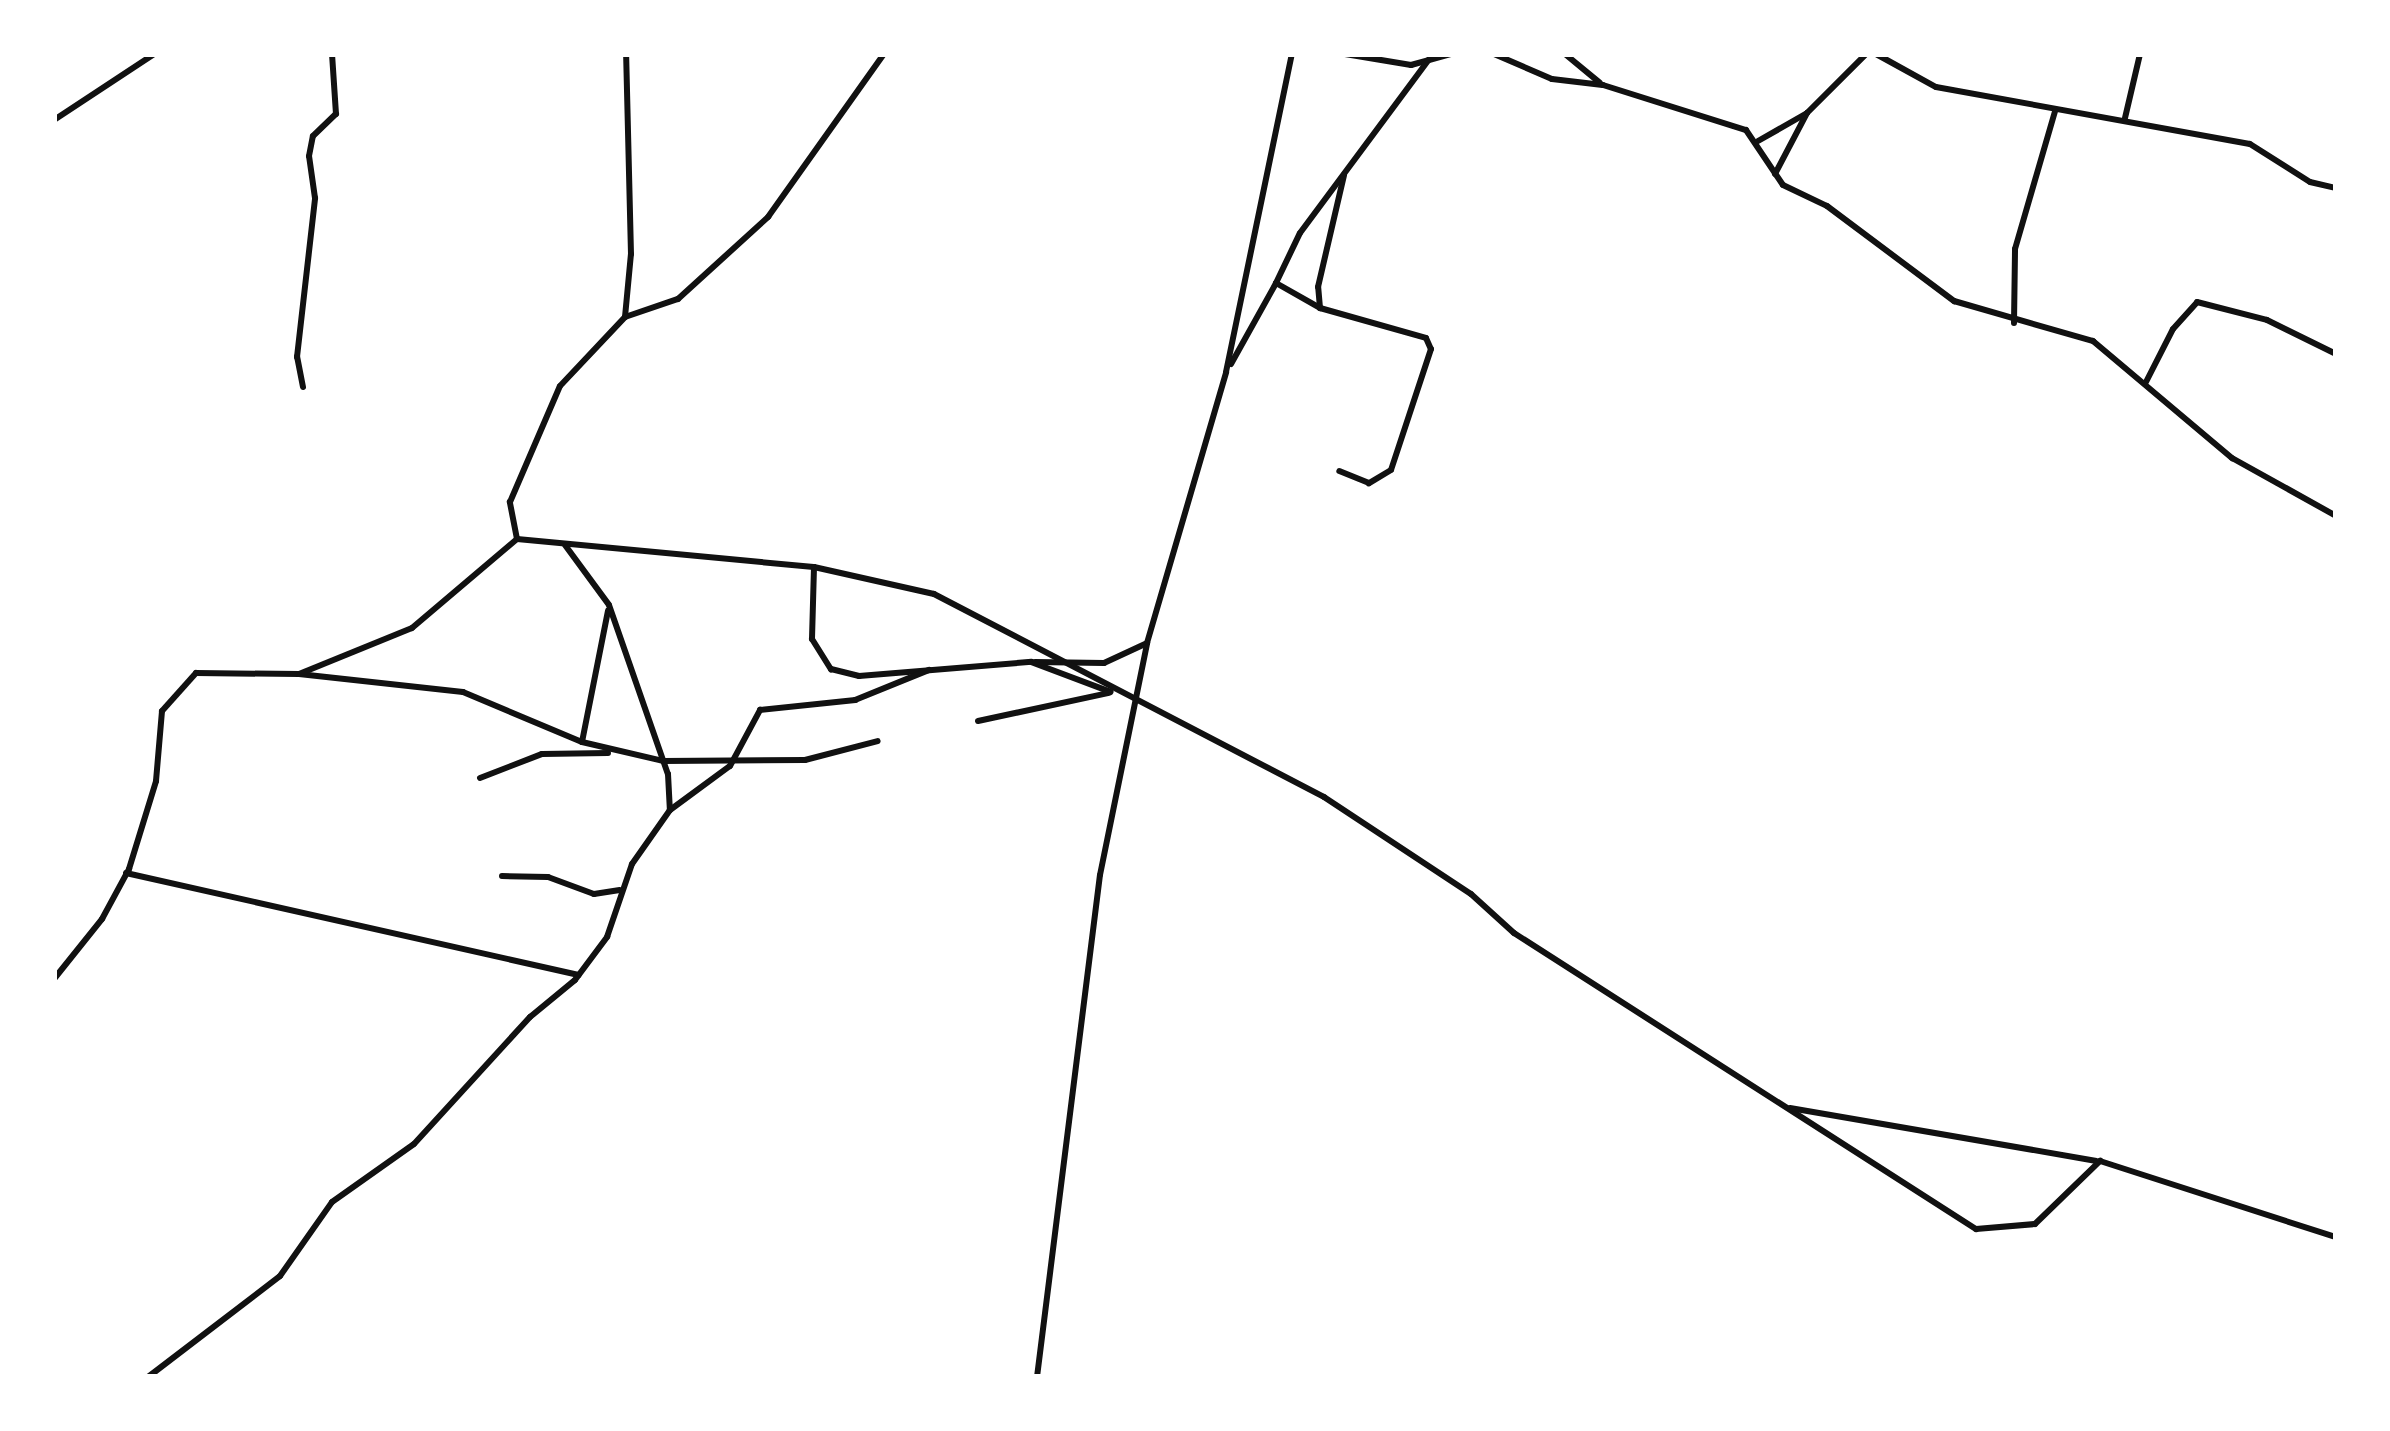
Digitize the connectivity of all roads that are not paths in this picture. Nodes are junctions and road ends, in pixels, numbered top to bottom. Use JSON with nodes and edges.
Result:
{"nodes":[{"id":1,"x":154,"y":54,"type":"edge"},
{"id":2,"x":332,"y":54,"type":"edge"},
{"id":3,"x":626,"y":54,"type":"edge"},
{"id":4,"x":884,"y":54,"type":"edge"},
{"id":5,"x":1292,"y":54,"type":"edge"},
{"id":6,"x":1345,"y":54,"type":"edge"},
{"id":7,"x":1432,"y":54,"type":"edge"},
{"id":8,"x":1451,"y":54,"type":"edge"},
{"id":9,"x":1494,"y":54,"type":"edge"},
{"id":10,"x":1565,"y":54,"type":"edge"},
{"id":11,"x":1865,"y":54,"type":"edge"},
{"id":12,"x":1876,"y":54,"type":"edge"},
{"id":13,"x":2140,"y":54,"type":"edge"},
{"id":14,"x":1422,"y":64,"type":"junction"},
{"id":15,"x":1604,"y":85,"type":"junction"},
{"id":16,"x":2056,"y":110,"type":"junction"},
{"id":17,"x":1807,"y":112,"type":"junction"},
{"id":18,"x":2125,"y":118,"type":"junction"},
{"id":19,"x":54,"y":119,"type":"edge"},
{"id":20,"x":1758,"y":141,"type":"junction"},
{"id":21,"x":1348,"y":166,"type":"junction"},
{"id":22,"x":1775,"y":174,"type":"junction"},
{"id":23,"x":2336,"y":188,"type":"edge"},
{"id":24,"x":1276,"y":283,"type":"junction"},
{"id":25,"x":1320,"y":308,"type":"junction"},
{"id":26,"x":625,"y":316,"type":"junction"},
{"id":27,"x":2014,"y":323,"type":"junction"},
{"id":28,"x":2336,"y":354,"type":"edge"},
{"id":29,"x":1226,"y":372,"type":"junction"},
{"id":30,"x":2146,"y":382,"type":"junction"},
{"id":31,"x":303,"y":387,"type":"dead end"},
{"id":32,"x":1339,"y":471,"type":"dead end"},
{"id":33,"x":2336,"y":516,"type":"edge"},
{"id":34,"x":517,"y":539,"type":"junction"},
{"id":35,"x":563,"y":543,"type":"junction"},
{"id":36,"x":814,"y":567,"type":"junction"},
{"id":37,"x":609,"y":605,"type":"junction"},
{"id":38,"x":1147,"y":643,"type":"junction"},
{"id":39,"x":1069,"y":660,"type":"junction"},
{"id":40,"x":1031,"y":662,"type":"junction"},
{"id":41,"x":929,"y":670,"type":"junction"},
{"id":42,"x":299,"y":674,"type":"junction"},
{"id":43,"x":1114,"y":692,"type":"junction"},
{"id":44,"x":1138,"y":701,"type":"junction"},
{"id":45,"x":977,"y":721,"type":"dead end"},
{"id":46,"x":878,"y":741,"type":"dead end"},
{"id":47,"x":582,"y":742,"type":"junction"},
{"id":48,"x":618,"y":753,"type":"junction"},
{"id":49,"x":663,"y":761,"type":"junction"},
{"id":50,"x":730,"y":766,"type":"junction"},
{"id":51,"x":480,"y":778,"type":"dead end"},
{"id":52,"x":670,"y":810,"type":"junction"},
{"id":53,"x":126,"y":873,"type":"junction"},
{"id":54,"x":502,"y":876,"type":"dead end"},
{"id":55,"x":622,"y":889,"type":"junction"},
{"id":56,"x":579,"y":975,"type":"junction"},
{"id":57,"x":54,"y":979,"type":"edge"},
{"id":58,"x":1786,"y":1107,"type":"junction"},
{"id":59,"x":2098,"y":1162,"type":"junction"},
{"id":60,"x":2336,"y":1237,"type":"edge"},
{"id":61,"x":148,"y":1377,"type":"edge"},
{"id":62,"x":1037,"y":1377,"type":"edge"}],
"edges":[{"from":1,"to":19,"type":"street"},
{"from":2,"to":31,"type":"street"},
{"from":3,"to":26,"type":"street"},
{"from":4,"to":26,"type":"street"},
{"from":5,"to":29,"type":"street"},
{"from":6,"to":14,"type":"street"},
{"from":7,"to":14,"type":"street"},
{"from":8,"to":14,"type":"street"},
{"from":9,"to":15,"type":"street"},
{"from":10,"to":15,"type":"street"},
{"from":11,"to":17,"type":"street"},
{"from":12,"to":16,"type":"street"},
{"from":13,"to":18,"type":"street"},
{"from":14,"to":21,"type":"street"},
{"from":15,"to":20,"type":"street"},
{"from":16,"to":18,"type":"street"},
{"from":16,"to":27,"type":"street"},
{"from":17,"to":20,"type":"street"},
{"from":17,"to":22,"type":"street"},
{"from":18,"to":23,"type":"street"},
{"from":20,"to":22,"type":"street"},
{"from":21,"to":24,"type":"street"},
{"from":21,"to":25,"type":"street"},
{"from":22,"to":27,"type":"street"},
{"from":24,"to":25,"type":"street"},
{"from":24,"to":29,"type":"street"},
{"from":25,"to":32,"type":"street"},
{"from":26,"to":34,"type":"street"},
{"from":27,"to":30,"type":"street"},
{"from":28,"to":30,"type":"street"},
{"from":29,"to":38,"type":"street"},
{"from":30,"to":33,"type":"street"},
{"from":34,"to":35,"type":"street"},
{"from":34,"to":42,"type":"street"},
{"from":35,"to":36,"type":"street"},
{"from":35,"to":37,"type":"street"},
{"from":36,"to":39,"type":"street"},
{"from":36,"to":41,"type":"street"},
{"from":37,"to":47,"type":"street"},
{"from":37,"to":49,"type":"street"},
{"from":38,"to":39,"type":"street"},
{"from":38,"to":44,"type":"street"},
{"from":39,"to":40,"type":"street"},
{"from":39,"to":43,"type":"street"},
{"from":40,"to":41,"type":"street"},
{"from":40,"to":43,"type":"street"},
{"from":41,"to":50,"type":"street"},
{"from":42,"to":47,"type":"street"},
{"from":42,"to":53,"type":"street"},
{"from":43,"to":44,"type":"street"},
{"from":43,"to":45,"type":"street"},
{"from":44,"to":58,"type":"street"},
{"from":44,"to":62,"type":"street"},
{"from":46,"to":50,"type":"street"},
{"from":47,"to":48,"type":"street"},
{"from":48,"to":49,"type":"street"},
{"from":48,"to":51,"type":"street"},
{"from":49,"to":50,"type":"street"},
{"from":49,"to":52,"type":"street"},
{"from":50,"to":52,"type":"street"},
{"from":52,"to":55,"type":"street"},
{"from":53,"to":56,"type":"street"},
{"from":53,"to":57,"type":"street"},
{"from":54,"to":55,"type":"street"},
{"from":55,"to":56,"type":"street"},
{"from":56,"to":61,"type":"street"},
{"from":58,"to":59,"type":"street"},
{"from":58,"to":59,"type":"street"},
{"from":59,"to":60,"type":"street"}]}
